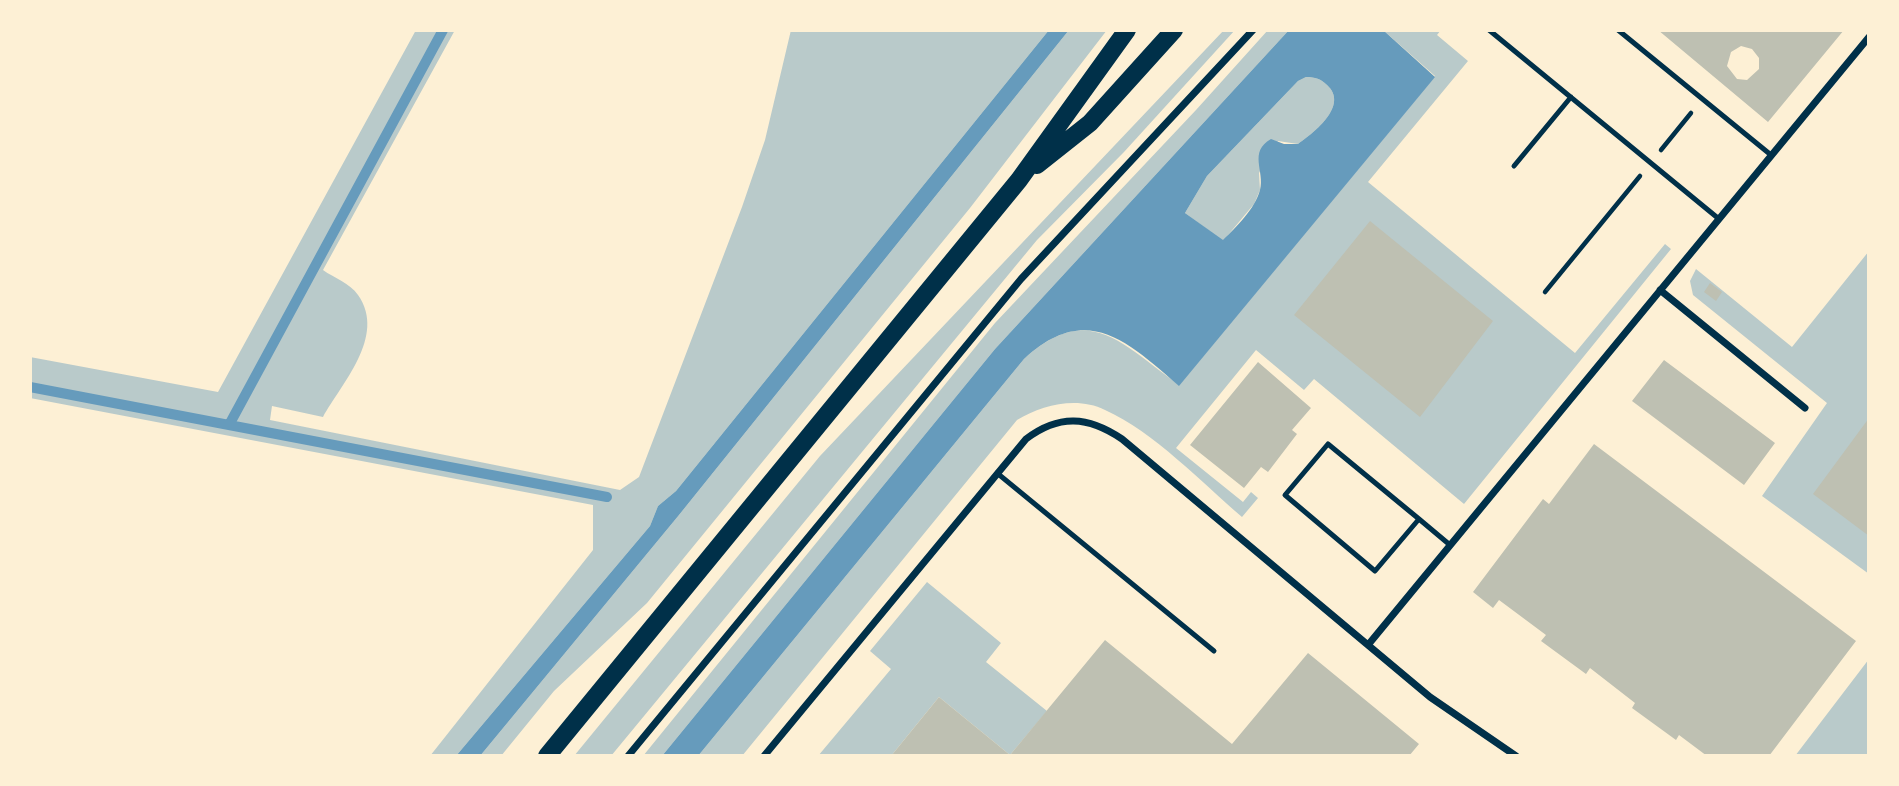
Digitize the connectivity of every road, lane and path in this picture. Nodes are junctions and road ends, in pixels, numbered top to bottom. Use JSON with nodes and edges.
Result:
{"nodes":[{"id":1,"x":1127,"y":30,"type":"edge"},
{"id":2,"x":1174,"y":30,"type":"edge"},
{"id":3,"x":1253,"y":30,"type":"edge"},
{"id":4,"x":1489,"y":30,"type":"edge"},
{"id":5,"x":1618,"y":30,"type":"edge"},
{"id":6,"x":1869,"y":37,"type":"edge"},
{"id":7,"x":1571,"y":97,"type":"junction"},
{"id":8,"x":1702,"y":99,"type":"junction"},
{"id":9,"x":1771,"y":155,"type":"junction"},
{"id":10,"x":1650,"y":163,"type":"junction"},
{"id":11,"x":1514,"y":166,"type":"dead end"},
{"id":12,"x":1019,"y":180,"type":"junction"},
{"id":13,"x":1719,"y":219,"type":"junction"},
{"id":14,"x":1660,"y":290,"type":"junction"},
{"id":15,"x":1545,"y":292,"type":"dead end"},
{"id":16,"x":1805,"y":408,"type":"dead end"},
{"id":17,"x":996,"y":472,"type":"junction"},
{"id":18,"x":1419,"y":519,"type":"junction"},
{"id":19,"x":1450,"y":545,"type":"junction"},
{"id":20,"x":1368,"y":645,"type":"junction"},
{"id":21,"x":1214,"y":651,"type":"dead end"},
{"id":22,"x":547,"y":756,"type":"edge"},
{"id":23,"x":628,"y":756,"type":"edge"},
{"id":24,"x":764,"y":756,"type":"edge"},
{"id":25,"x":1517,"y":756,"type":"edge"}],
"edges":[{"from":1,"to":12,"type":"main road"},
{"from":2,"to":12,"type":"main road"},
{"from":3,"to":23,"type":"street"},
{"from":4,"to":7,"type":"lane"},
{"from":5,"to":8,"type":"lane"},
{"from":6,"to":9,"type":"street"},
{"from":7,"to":10,"type":"lane"},
{"from":7,"to":11,"type":"lane"},
{"from":8,"to":9,"type":"lane"},
{"from":8,"to":10,"type":"path"},
{"from":9,"to":13,"type":"street"},
{"from":10,"to":13,"type":"lane"},
{"from":10,"to":15,"type":"path"},
{"from":12,"to":22,"type":"main road"},
{"from":13,"to":14,"type":"street"},
{"from":14,"to":16,"type":"street"},
{"from":14,"to":19,"type":"street"},
{"from":17,"to":20,"type":"street"},
{"from":17,"to":21,"type":"lane"},
{"from":17,"to":24,"type":"street"},
{"from":18,"to":18,"type":"lane"},
{"from":18,"to":19,"type":"lane"},
{"from":19,"to":20,"type":"street"},
{"from":20,"to":25,"type":"street"}]}
